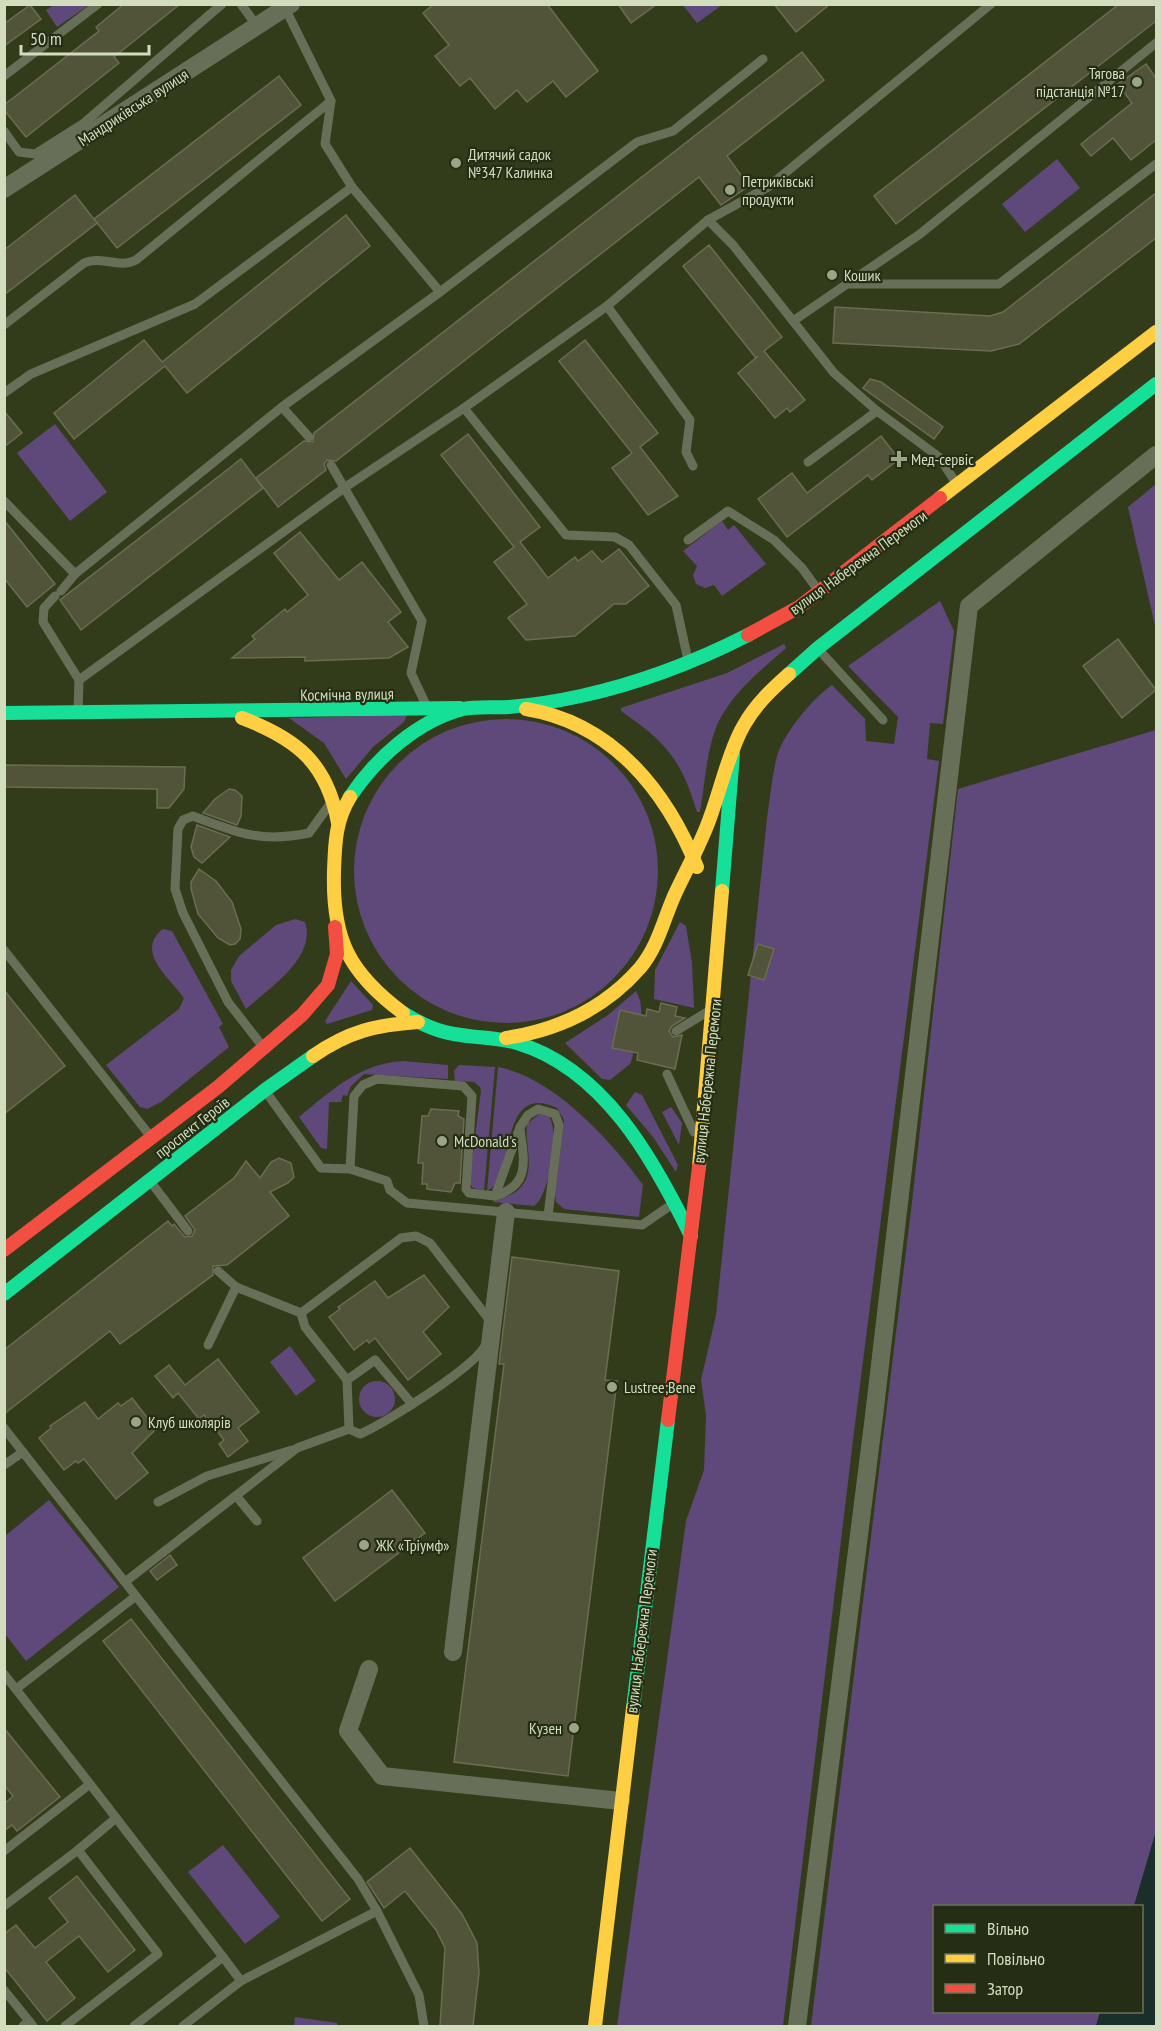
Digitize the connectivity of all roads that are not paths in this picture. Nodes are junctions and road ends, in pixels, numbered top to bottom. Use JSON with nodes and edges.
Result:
{"nodes":[{"id":1,"x":98,"y":4,"type":"edge"},
{"id":2,"x":222,"y":4,"type":"edge"},
{"id":3,"x":242,"y":4,"type":"edge"},
{"id":4,"x":991,"y":4,"type":"edge"},
{"id":5,"x":288,"y":6,"type":"edge"},
{"id":6,"x":257,"y":26,"type":"junction"},
{"id":7,"x":1156,"y":43,"type":"edge"},
{"id":8,"x":763,"y":59,"type":"dead end"},
{"id":9,"x":4,"y":76,"type":"edge"},
{"id":10,"x":331,"y":101,"type":"junction"},
{"id":11,"x":4,"y":131,"type":"edge"},
{"id":12,"x":1156,"y":164,"type":"edge"},
{"id":13,"x":352,"y":187,"type":"junction"},
{"id":14,"x":4,"y":189,"type":"edge"},
{"id":15,"x":708,"y":220,"type":"junction"},
{"id":16,"x":848,"y":284,"type":"junction"},
{"id":17,"x":440,"y":292,"type":"junction"},
{"id":18,"x":608,"y":306,"type":"junction"},
{"id":19,"x":793,"y":321,"type":"junction"},
{"id":20,"x":4,"y":325,"type":"edge"},
{"id":21,"x":1156,"y":332,"type":"edge"},
{"id":22,"x":1156,"y":384,"type":"edge"},
{"id":23,"x":4,"y":393,"type":"edge"},
{"id":24,"x":282,"y":407,"type":"junction"},
{"id":25,"x":464,"y":408,"type":"junction"},
{"id":26,"x":878,"y":411,"type":"junction"},
{"id":27,"x":309,"y":437,"type":"dead end"},
{"id":28,"x":1156,"y":455,"type":"edge"},
{"id":29,"x":808,"y":462,"type":"dead end"},
{"id":30,"x":331,"y":465,"type":"dead end"},
{"id":31,"x":693,"y":466,"type":"dead end"},
{"id":32,"x":958,"y":487,"type":"junction"},
{"id":33,"x":344,"y":488,"type":"junction"},
{"id":34,"x":4,"y":501,"type":"edge"},
{"id":35,"x":688,"y":540,"type":"dead end"},
{"id":36,"x":75,"y":574,"type":"junction"},
{"id":37,"x":819,"y":593,"type":"junction"},
{"id":38,"x":818,"y":648,"type":"junction"},
{"id":39,"x":688,"y":664,"type":"junction"},
{"id":40,"x":79,"y":680,"type":"junction"},
{"id":41,"x":516,"y":706,"type":"junction"},
{"id":42,"x":470,"y":708,"type":"junction"},
{"id":43,"x":428,"y":710,"type":"junction"},
{"id":44,"x":225,"y":712,"type":"junction"},
{"id":45,"x":4,"y":713,"type":"edge"},
{"id":46,"x":78,"y":714,"type":"junction"},
{"id":47,"x":883,"y":720,"type":"dead end"},
{"id":48,"x":733,"y":754,"type":"junction"},
{"id":49,"x":647,"y":783,"type":"junction"},
{"id":50,"x":333,"y":800,"type":"junction"},
{"id":51,"x":338,"y":823,"type":"junction"},
{"id":52,"x":693,"y":856,"type":"junction"},
{"id":53,"x":673,"y":899,"type":"junction"},
{"id":54,"x":334,"y":914,"type":"junction"},
{"id":55,"x":717,"y":926,"type":"junction"},
{"id":56,"x":4,"y":950,"type":"edge"},
{"id":57,"x":715,"y":1007,"type":"junction"},
{"id":58,"x":418,"y":1022,"type":"junction"},
{"id":59,"x":676,"y":1031,"type":"dead end"},
{"id":60,"x":498,"y":1039,"type":"junction"},
{"id":61,"x":265,"y":1049,"type":"junction"},
{"id":62,"x":667,"y":1074,"type":"dead end"},
{"id":63,"x":265,"y":1090,"type":"junction"},
{"id":64,"x":520,"y":1127,"type":"junction"},
{"id":65,"x":152,"y":1138,"type":"junction"},
{"id":66,"x":701,"y":1148,"type":"junction"},
{"id":67,"x":350,"y":1169,"type":"junction"},
{"id":68,"x":150,"y":1181,"type":"junction"},
{"id":69,"x":495,"y":1196,"type":"junction"},
{"id":70,"x":675,"y":1202,"type":"junction"},
{"id":71,"x":506,"y":1212,"type":"junction"},
{"id":72,"x":548,"y":1216,"type":"junction"},
{"id":73,"x":188,"y":1231,"type":"dead end"},
{"id":74,"x":691,"y":1236,"type":"junction"},
{"id":75,"x":4,"y":1250,"type":"edge"},
{"id":76,"x":218,"y":1271,"type":"dead end"},
{"id":77,"x":236,"y":1287,"type":"junction"},
{"id":78,"x":4,"y":1294,"type":"edge"},
{"id":79,"x":301,"y":1313,"type":"junction"},
{"id":80,"x":208,"y":1345,"type":"dead end"},
{"id":81,"x":347,"y":1380,"type":"junction"},
{"id":82,"x":412,"y":1404,"type":"junction"},
{"id":83,"x":4,"y":1428,"type":"edge"},
{"id":84,"x":349,"y":1429,"type":"junction"},
{"id":85,"x":297,"y":1448,"type":"junction"},
{"id":86,"x":23,"y":1452,"type":"junction"},
{"id":87,"x":4,"y":1466,"type":"edge"},
{"id":88,"x":237,"y":1497,"type":"junction"},
{"id":89,"x":158,"y":1502,"type":"dead end"},
{"id":90,"x":256,"y":1521,"type":"dead end"},
{"id":91,"x":125,"y":1582,"type":"junction"},
{"id":92,"x":136,"y":1596,"type":"junction"},
{"id":93,"x":453,"y":1652,"type":"dead end"},
{"id":94,"x":369,"y":1669,"type":"dead end"},
{"id":95,"x":4,"y":1674,"type":"edge"},
{"id":96,"x":16,"y":1689,"type":"junction"},
{"id":97,"x":90,"y":1784,"type":"junction"},
{"id":98,"x":621,"y":1801,"type":"junction"},
{"id":99,"x":116,"y":1818,"type":"junction"},
{"id":100,"x":78,"y":1850,"type":"junction"},
{"id":101,"x":4,"y":1851,"type":"edge"},
{"id":102,"x":4,"y":1906,"type":"edge"},
{"id":103,"x":377,"y":1911,"type":"junction"},
{"id":104,"x":223,"y":1957,"type":"junction"},
{"id":105,"x":241,"y":1981,"type":"junction"},
{"id":106,"x":4,"y":1990,"type":"edge"},
{"id":107,"x":28,"y":2025,"type":"edge"},
{"id":108,"x":65,"y":2026,"type":"edge"},
{"id":109,"x":134,"y":2026,"type":"edge"},
{"id":110,"x":183,"y":2026,"type":"edge"},
{"id":111,"x":424,"y":2026,"type":"edge"},
{"id":112,"x":595,"y":2026,"type":"edge"},
{"id":113,"x":797,"y":2026,"type":"edge"}],
"edges":[{"from":1,"to":9,"type":"lane"},
{"from":2,"to":11,"type":"lane"},
{"from":3,"to":6,"type":"lane"},
{"from":4,"to":15,"type":"lane"},
{"from":5,"to":6,"type":"street","name":"Мандриківська вулиця"},
{"from":5,"to":10,"type":"lane"},
{"from":6,"to":14,"type":"street","name":"Мандриківська вулиця"},
{"from":7,"to":16,"type":"lane"},
{"from":8,"to":17,"type":"lane"},
{"from":10,"to":13,"type":"lane"},
{"from":10,"to":20,"type":"lane"},
{"from":12,"to":16,"type":"lane"},
{"from":13,"to":17,"type":"lane"},
{"from":13,"to":23,"type":"lane"},
{"from":15,"to":18,"type":"lane"},
{"from":15,"to":19,"type":"lane"},
{"from":16,"to":19,"type":"lane"},
{"from":17,"to":24,"type":"lane"},
{"from":18,"to":25,"type":"lane"},
{"from":18,"to":31,"type":"lane"},
{"from":19,"to":26,"type":"lane"},
{"from":21,"to":32,"type":"main road","name":"вулиця Набережна Перемоги"},
{"from":22,"to":38,"type":"main road","name":"вулиця Набережна Перемоги"},
{"from":24,"to":27,"type":"lane"},
{"from":24,"to":36,"type":"lane"},
{"from":25,"to":33,"type":"lane"},
{"from":25,"to":39,"type":"lane"},
{"from":26,"to":29,"type":"lane"},
{"from":26,"to":32,"type":"lane"},
{"from":28,"to":113,"type":"street"},
{"from":30,"to":33,"type":"lane"},
{"from":32,"to":37,"type":"main road","name":"вулиця Набережна Перемоги"},
{"from":33,"to":40,"type":"lane"},
{"from":33,"to":43,"type":"lane"},
{"from":34,"to":36,"type":"lane"},
{"from":35,"to":37,"type":"lane"},
{"from":36,"to":40,"type":"lane"},
{"from":37,"to":39,"type":"main road","name":"вулиця Набережна Перемоги"},
{"from":38,"to":47,"type":"lane"},
{"from":38,"to":48,"type":"main road","name":"вулиця Набережна Перемоги"},
{"from":39,"to":41,"type":"main road","name":"вулиця Набережна Перемоги"},
{"from":40,"to":46,"type":"lane"},
{"from":41,"to":42,"type":"main road","name":"вулиця Набережна Перемоги"},
{"from":41,"to":49,"type":"main road","name":"вулиця Набережна Перемоги"},
{"from":42,"to":43,"type":"main road","name":"Космічна вулиця"},
{"from":42,"to":51,"type":"main road","name":"вулиця Набережна Перемоги"},
{"from":43,"to":44,"type":"main road","name":"Космічна вулиця"},
{"from":44,"to":46,"type":"main road","name":"Космічна вулиця"},
{"from":44,"to":50,"type":"main road","name":"Космічна вулиця"},
{"from":45,"to":46,"type":"main road","name":"Космічна вулиця"},
{"from":48,"to":52,"type":"main road","name":"вулиця Набережна Перемоги"},
{"from":48,"to":55,"type":"main road","name":"вулиця Набережна Перемоги"},
{"from":49,"to":52,"type":"main road","name":"вулиця Набережна Перемоги"},
{"from":49,"to":53,"type":"main road","name":"вулиця Набережна Перемоги"},
{"from":50,"to":51,"type":"main road","name":"Космічна вулиця"},
{"from":50,"to":61,"type":"lane"},
{"from":51,"to":54,"type":"main road","name":"вулиця Набережна Перемоги"},
{"from":52,"to":53,"type":"main road","name":"вулиця Набережна Перемоги"},
{"from":52,"to":55,"type":"main road","name":"вулиця Набережна Перемоги"},
{"from":53,"to":60,"type":"main road","name":"вулиця Набережна Перемоги"},
{"from":54,"to":58,"type":"main road","name":"вулиця Набережна Перемоги"},
{"from":54,"to":61,"type":"main road","name":"проспект Героїв"},
{"from":55,"to":57,"type":"main road","name":"вулиця Набережна Перемоги"},
{"from":56,"to":65,"type":"lane"},
{"from":57,"to":59,"type":"lane"},
{"from":57,"to":66,"type":"main road","name":"вулиця Набережна Перемоги"},
{"from":58,"to":60,"type":"main road","name":"вулиця Набережна Перемоги"},
{"from":58,"to":63,"type":"main road","name":"проспект Героїв"},
{"from":60,"to":70,"type":"main road","name":"вулиця Набережна Перемоги"},
{"from":61,"to":65,"type":"main road","name":"проспект Героїв"},
{"from":62,"to":66,"type":"lane"},
{"from":63,"to":67,"type":"lane"},
{"from":63,"to":68,"type":"main road","name":"проспект Героїв"},
{"from":64,"to":69,"type":"lane"},
{"from":64,"to":69,"type":"lane"},
{"from":64,"to":72,"type":"lane"},
{"from":65,"to":75,"type":"main road","name":"проспект Героїв"},
{"from":66,"to":74,"type":"main road","name":"вулиця Набережна Перемоги"},
{"from":67,"to":69,"type":"lane"},
{"from":67,"to":71,"type":"lane"},
{"from":68,"to":73,"type":"lane"},
{"from":68,"to":78,"type":"main road","name":"проспект Героїв"},
{"from":70,"to":72,"type":"lane"},
{"from":70,"to":74,"type":"main road","name":"вулиця Набережна Перемоги"},
{"from":71,"to":72,"type":"lane"},
{"from":71,"to":93,"type":"street"},
{"from":74,"to":98,"type":"main road","name":"вулиця Набережна Перемоги"},
{"from":76,"to":77,"type":"lane"},
{"from":77,"to":79,"type":"lane"},
{"from":77,"to":80,"type":"lane"},
{"from":79,"to":81,"type":"lane"},
{"from":79,"to":82,"type":"lane"},
{"from":81,"to":82,"type":"lane"},
{"from":81,"to":84,"type":"lane"},
{"from":82,"to":84,"type":"lane"},
{"from":83,"to":86,"type":"lane"},
{"from":84,"to":85,"type":"lane"},
{"from":85,"to":88,"type":"lane"},
{"from":85,"to":89,"type":"lane"},
{"from":86,"to":87,"type":"lane"},
{"from":86,"to":91,"type":"lane"},
{"from":88,"to":90,"type":"lane"},
{"from":88,"to":91,"type":"lane"},
{"from":91,"to":92,"type":"lane"},
{"from":92,"to":96,"type":"lane"},
{"from":92,"to":103,"type":"lane"},
{"from":94,"to":98,"type":"street"},
{"from":95,"to":96,"type":"lane"},
{"from":96,"to":97,"type":"lane"},
{"from":97,"to":99,"type":"lane"},
{"from":97,"to":101,"type":"lane"},
{"from":98,"to":112,"type":"main road","name":"вулиця Набережна Перемоги"},
{"from":99,"to":100,"type":"lane"},
{"from":99,"to":104,"type":"lane"},
{"from":100,"to":102,"type":"lane"},
{"from":100,"to":108,"type":"lane"},
{"from":103,"to":105,"type":"lane"},
{"from":103,"to":111,"type":"lane"},
{"from":104,"to":105,"type":"lane"},
{"from":104,"to":109,"type":"lane"},
{"from":105,"to":110,"type":"lane"},
{"from":106,"to":107,"type":"lane"}]}
